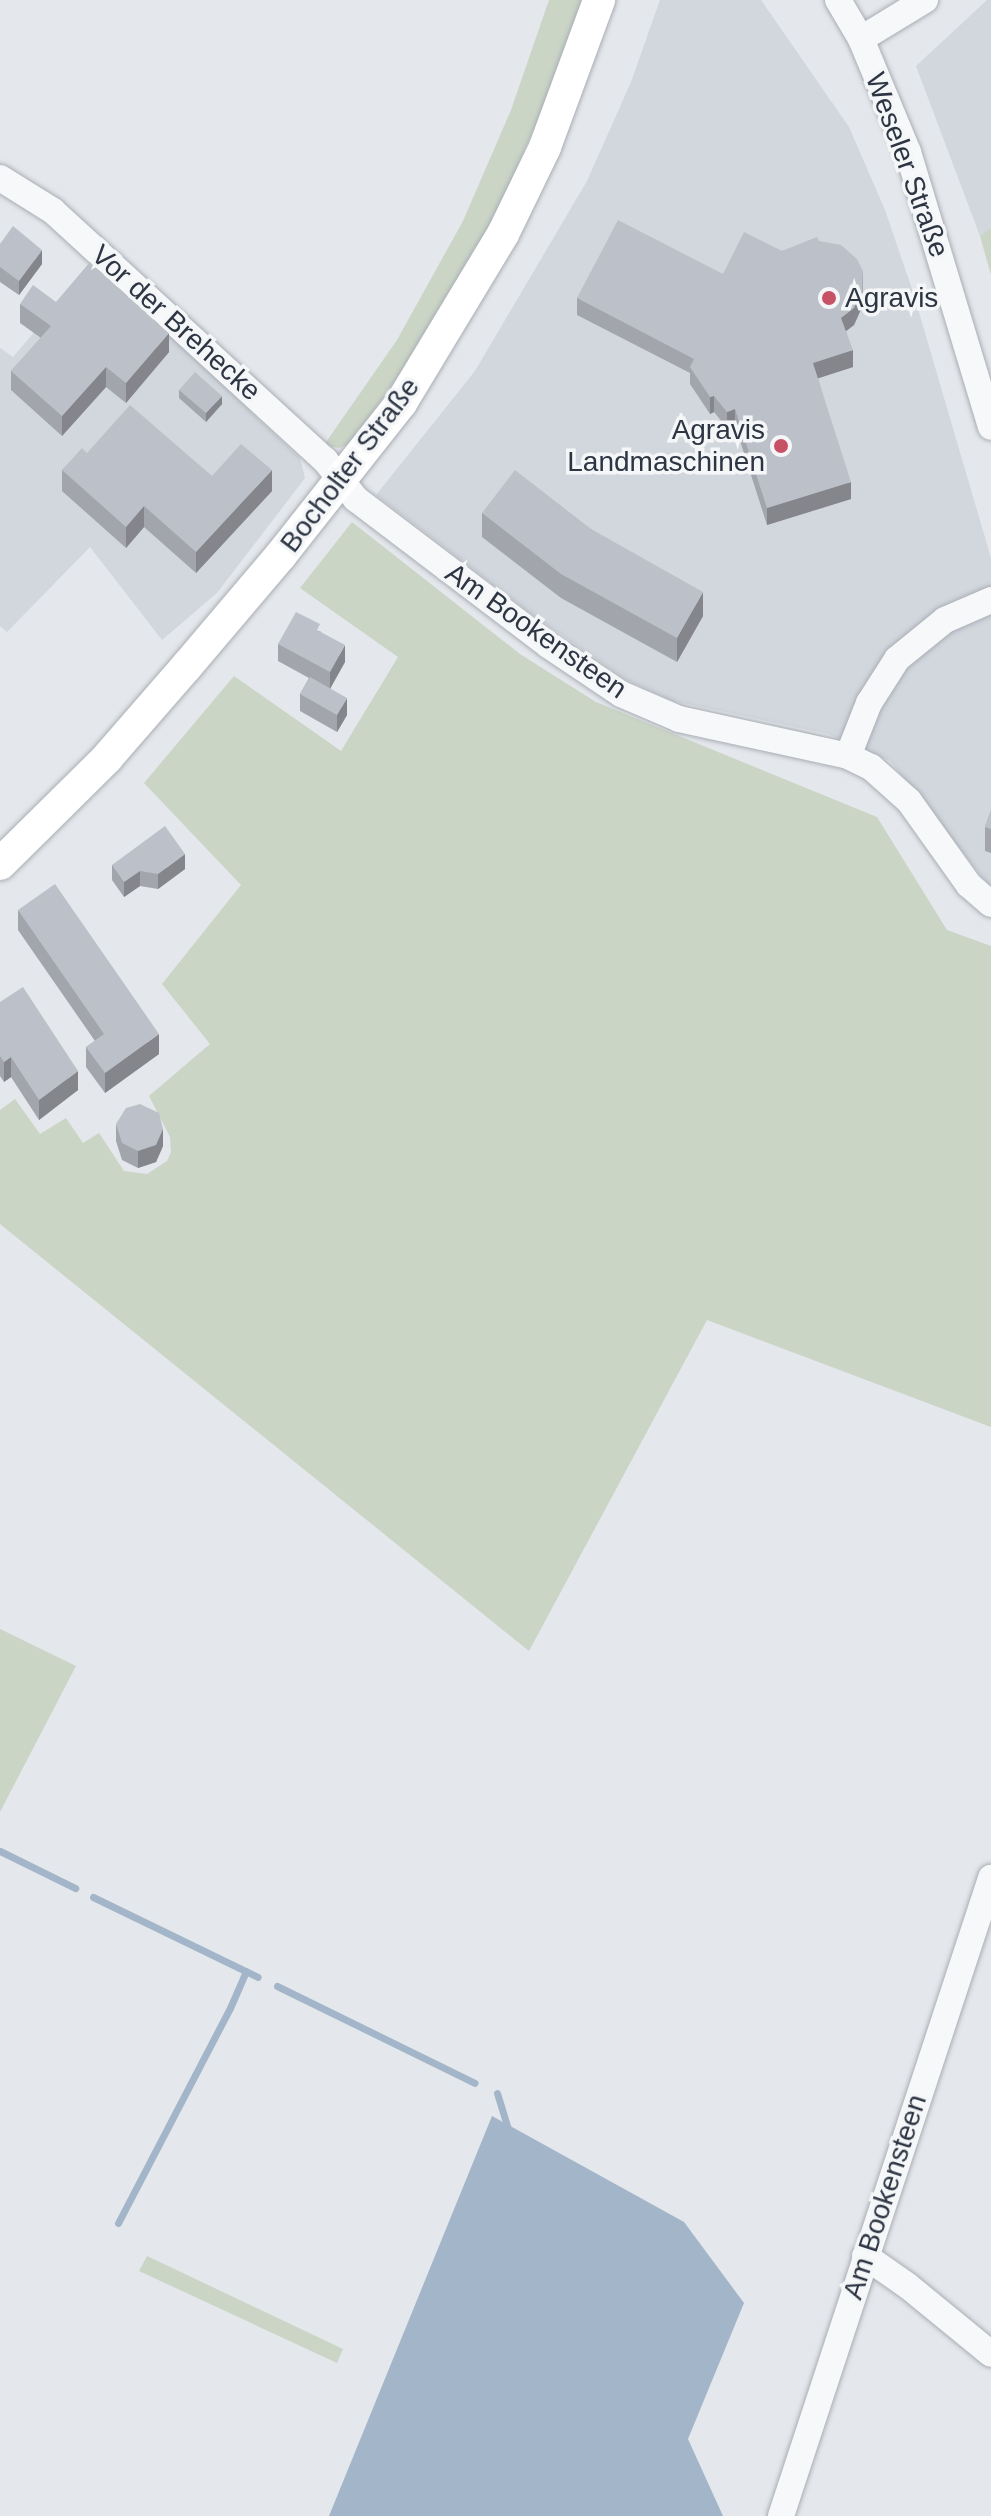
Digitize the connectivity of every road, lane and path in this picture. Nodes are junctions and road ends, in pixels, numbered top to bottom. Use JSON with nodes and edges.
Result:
{"nodes":[{"id":1,"x":599,"y":0,"type":"edge"},
{"id":2,"x":838,"y":0,"type":"edge"},
{"id":3,"x":925,"y":0,"type":"edge"},
{"id":4,"x":861,"y":39,"type":"junction"},
{"id":5,"x":0,"y":178,"type":"edge"},
{"id":6,"x":991,"y":427,"type":"edge"},
{"id":7,"x":341,"y":481,"type":"junction"},
{"id":8,"x":991,"y":600,"type":"edge"},
{"id":9,"x":848,"y":756,"type":"junction"},
{"id":10,"x":0,"y":864,"type":"edge"},
{"id":11,"x":991,"y":904,"type":"edge"},
{"id":12,"x":991,"y":1878,"type":"edge"},
{"id":13,"x":865,"y":2256,"type":"junction"},
{"id":14,"x":991,"y":2354,"type":"edge"},
{"id":15,"x":781,"y":2516,"type":"edge"}],
"edges":[{"from":1,"to":7,"type":"main road","name":"Bocholter Straße"},
{"from":2,"to":4,"type":"street","name":"Weseler Straße"},
{"from":3,"to":4,"type":"street"},
{"from":4,"to":6,"type":"street","name":"Weseler Straße"},
{"from":5,"to":7,"type":"street","name":"Vor der Brehecke"},
{"from":7,"to":9,"type":"street","name":"Am Bookensteen"},
{"from":7,"to":10,"type":"main road","name":"Bocholter Straße"},
{"from":8,"to":9,"type":"street"},
{"from":9,"to":11,"type":"street","name":"Am Bookensteen"},
{"from":12,"to":13,"type":"street","name":"Am Bookensteen"},
{"from":13,"to":14,"type":"street"},
{"from":13,"to":15,"type":"street","name":"Am Bookensteen"}]}
